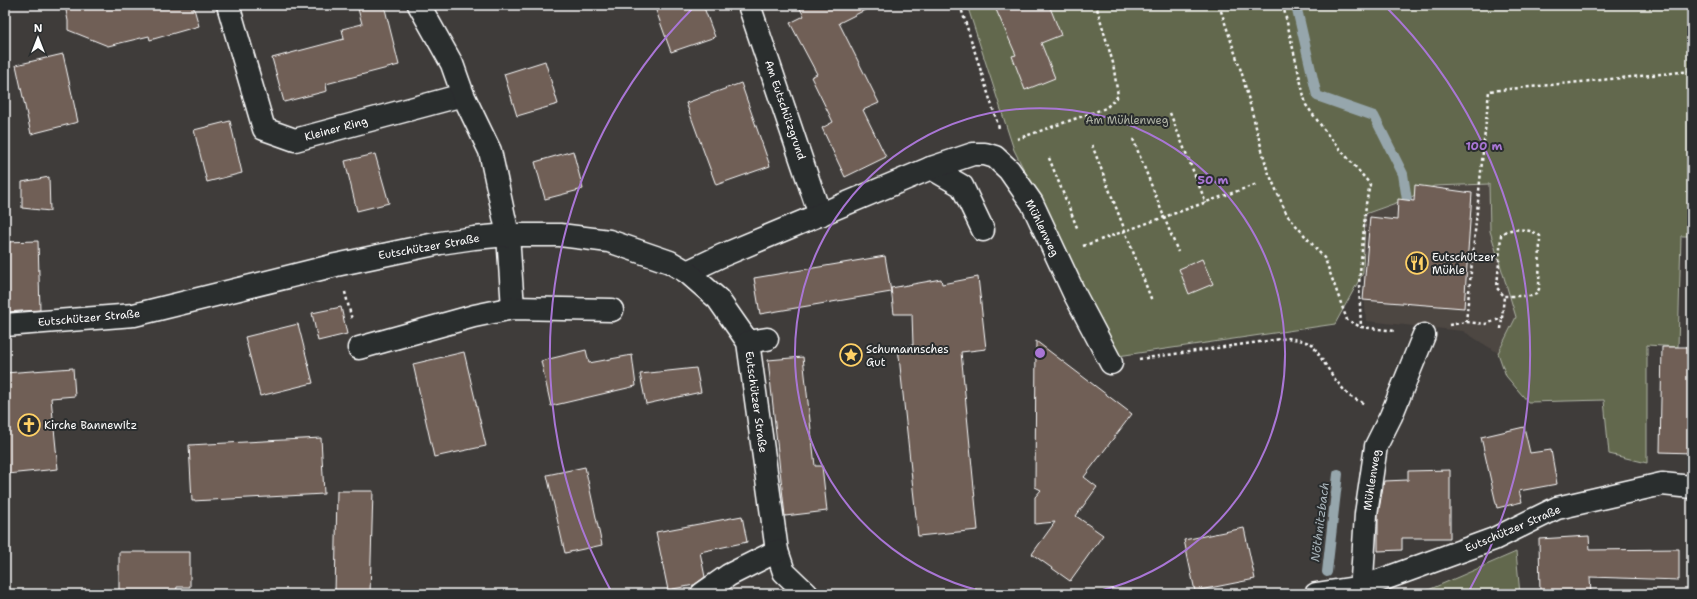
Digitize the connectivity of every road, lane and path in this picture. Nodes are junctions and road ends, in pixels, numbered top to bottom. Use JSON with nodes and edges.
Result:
{"nodes":[{"id":1,"x":228,"y":5,"type":"edge"},
{"id":2,"x":419,"y":5,"type":"edge"},
{"id":3,"x":749,"y":5,"type":"edge"},
{"id":4,"x":960,"y":5,"type":"edge"},
{"id":5,"x":1096,"y":5,"type":"edge"},
{"id":6,"x":1219,"y":5,"type":"edge"},
{"id":7,"x":1283,"y":5,"type":"edge"},
{"id":8,"x":1692,"y":71,"type":"edge"},
{"id":9,"x":463,"y":95,"type":"junction"},
{"id":10,"x":1170,"y":113,"type":"dead end"},
{"id":11,"x":1133,"y":139,"type":"dead end"},
{"id":12,"x":1092,"y":145,"type":"dead end"},
{"id":13,"x":1000,"y":150,"type":"junction"},
{"id":14,"x":1049,"y":158,"type":"dead end"},
{"id":15,"x":931,"y":168,"type":"junction"},
{"id":16,"x":1257,"y":184,"type":"dead end"},
{"id":17,"x":1206,"y":203,"type":"junction"},
{"id":18,"x":820,"y":215,"type":"junction"},
{"id":19,"x":1165,"y":217,"type":"junction"},
{"id":20,"x":983,"y":230,"type":"dead end"},
{"id":21,"x":1079,"y":231,"type":"dead end"},
{"id":22,"x":1125,"y":232,"type":"junction"},
{"id":23,"x":508,"y":235,"type":"junction"},
{"id":24,"x":1082,"y":238,"type":"dead end"},
{"id":25,"x":1085,"y":246,"type":"junction"},
{"id":26,"x":1178,"y":252,"type":"dead end"},
{"id":27,"x":1056,"y":256,"type":"junction"},
{"id":28,"x":687,"y":272,"type":"junction"},
{"id":29,"x":1504,"y":296,"type":"junction"},
{"id":30,"x":1152,"y":301,"type":"dead end"},
{"id":31,"x":513,"y":308,"type":"junction"},
{"id":32,"x":612,"y":310,"type":"dead end"},
{"id":33,"x":1502,"y":318,"type":"junction"},
{"id":34,"x":5,"y":325,"type":"edge"},
{"id":35,"x":1361,"y":327,"type":"junction"},
{"id":36,"x":1501,"y":329,"type":"dead end"},
{"id":37,"x":1424,"y":335,"type":"joint"},
{"id":38,"x":359,"y":348,"type":"dead end"},
{"id":39,"x":1111,"y":363,"type":"joint"},
{"id":40,"x":1349,"y":396,"type":"dead end"},
{"id":41,"x":1692,"y":487,"type":"edge"},
{"id":42,"x":777,"y":551,"type":"junction"},
{"id":43,"x":1362,"y":590,"type":"edge"},
{"id":44,"x":702,"y":594,"type":"edge"},
{"id":45,"x":807,"y":594,"type":"edge"},
{"id":46,"x":1316,"y":594,"type":"edge"}],
"edges":[{"from":1,"to":9,"type":"street","name":"Kleiner Ring"},
{"from":2,"to":9,"type":"street"},
{"from":3,"to":18,"type":"street","name":"Am Eutschützgrund"},
{"from":4,"to":13,"type":"path"},
{"from":5,"to":13,"type":"path"},
{"from":6,"to":35,"type":"path"},
{"from":7,"to":35,"type":"path"},
{"from":8,"to":33,"type":"path"},
{"from":9,"to":23,"type":"street"},
{"from":10,"to":17,"type":"path"},
{"from":11,"to":19,"type":"path"},
{"from":12,"to":22,"type":"path"},
{"from":13,"to":15,"type":"street"},
{"from":13,"to":27,"type":"street","name":"Mühlenweg"},
{"from":14,"to":21,"type":"path"},
{"from":15,"to":18,"type":"street"},
{"from":15,"to":20,"type":"street"},
{"from":16,"to":17,"type":"path"},
{"from":17,"to":19,"type":"path"},
{"from":18,"to":28,"type":"street"},
{"from":19,"to":22,"type":"path"},
{"from":19,"to":26,"type":"path"},
{"from":22,"to":25,"type":"path"},
{"from":22,"to":30,"type":"path"},
{"from":23,"to":28,"type":"street","name":"Eutschützer Straße"},
{"from":23,"to":31,"type":"street"},
{"from":23,"to":34,"type":"street","name":"Eutschützer Straße"},
{"from":24,"to":25,"type":"path"},
{"from":25,"to":27,"type":"path"},
{"from":27,"to":39,"type":"street","name":"Mühlenweg"},
{"from":28,"to":42,"type":"street","name":"Eutschützer Straße"},
{"from":29,"to":29,"type":"path"},
{"from":29,"to":33,"type":"path"},
{"from":31,"to":32,"type":"street"},
{"from":31,"to":38,"type":"street"},
{"from":33,"to":36,"type":"path"},
{"from":35,"to":37,"type":"path"},
{"from":37,"to":43,"type":"street","name":"Mühlenweg"},
{"from":39,"to":40,"type":"path"},
{"from":41,"to":43,"type":"street","name":"Eutschützer Straße"},
{"from":42,"to":44,"type":"street"},
{"from":42,"to":45,"type":"street","name":"Eutschützer Straße"},
{"from":43,"to":46,"type":"street","name":"Eutschützer Straße"}]}
